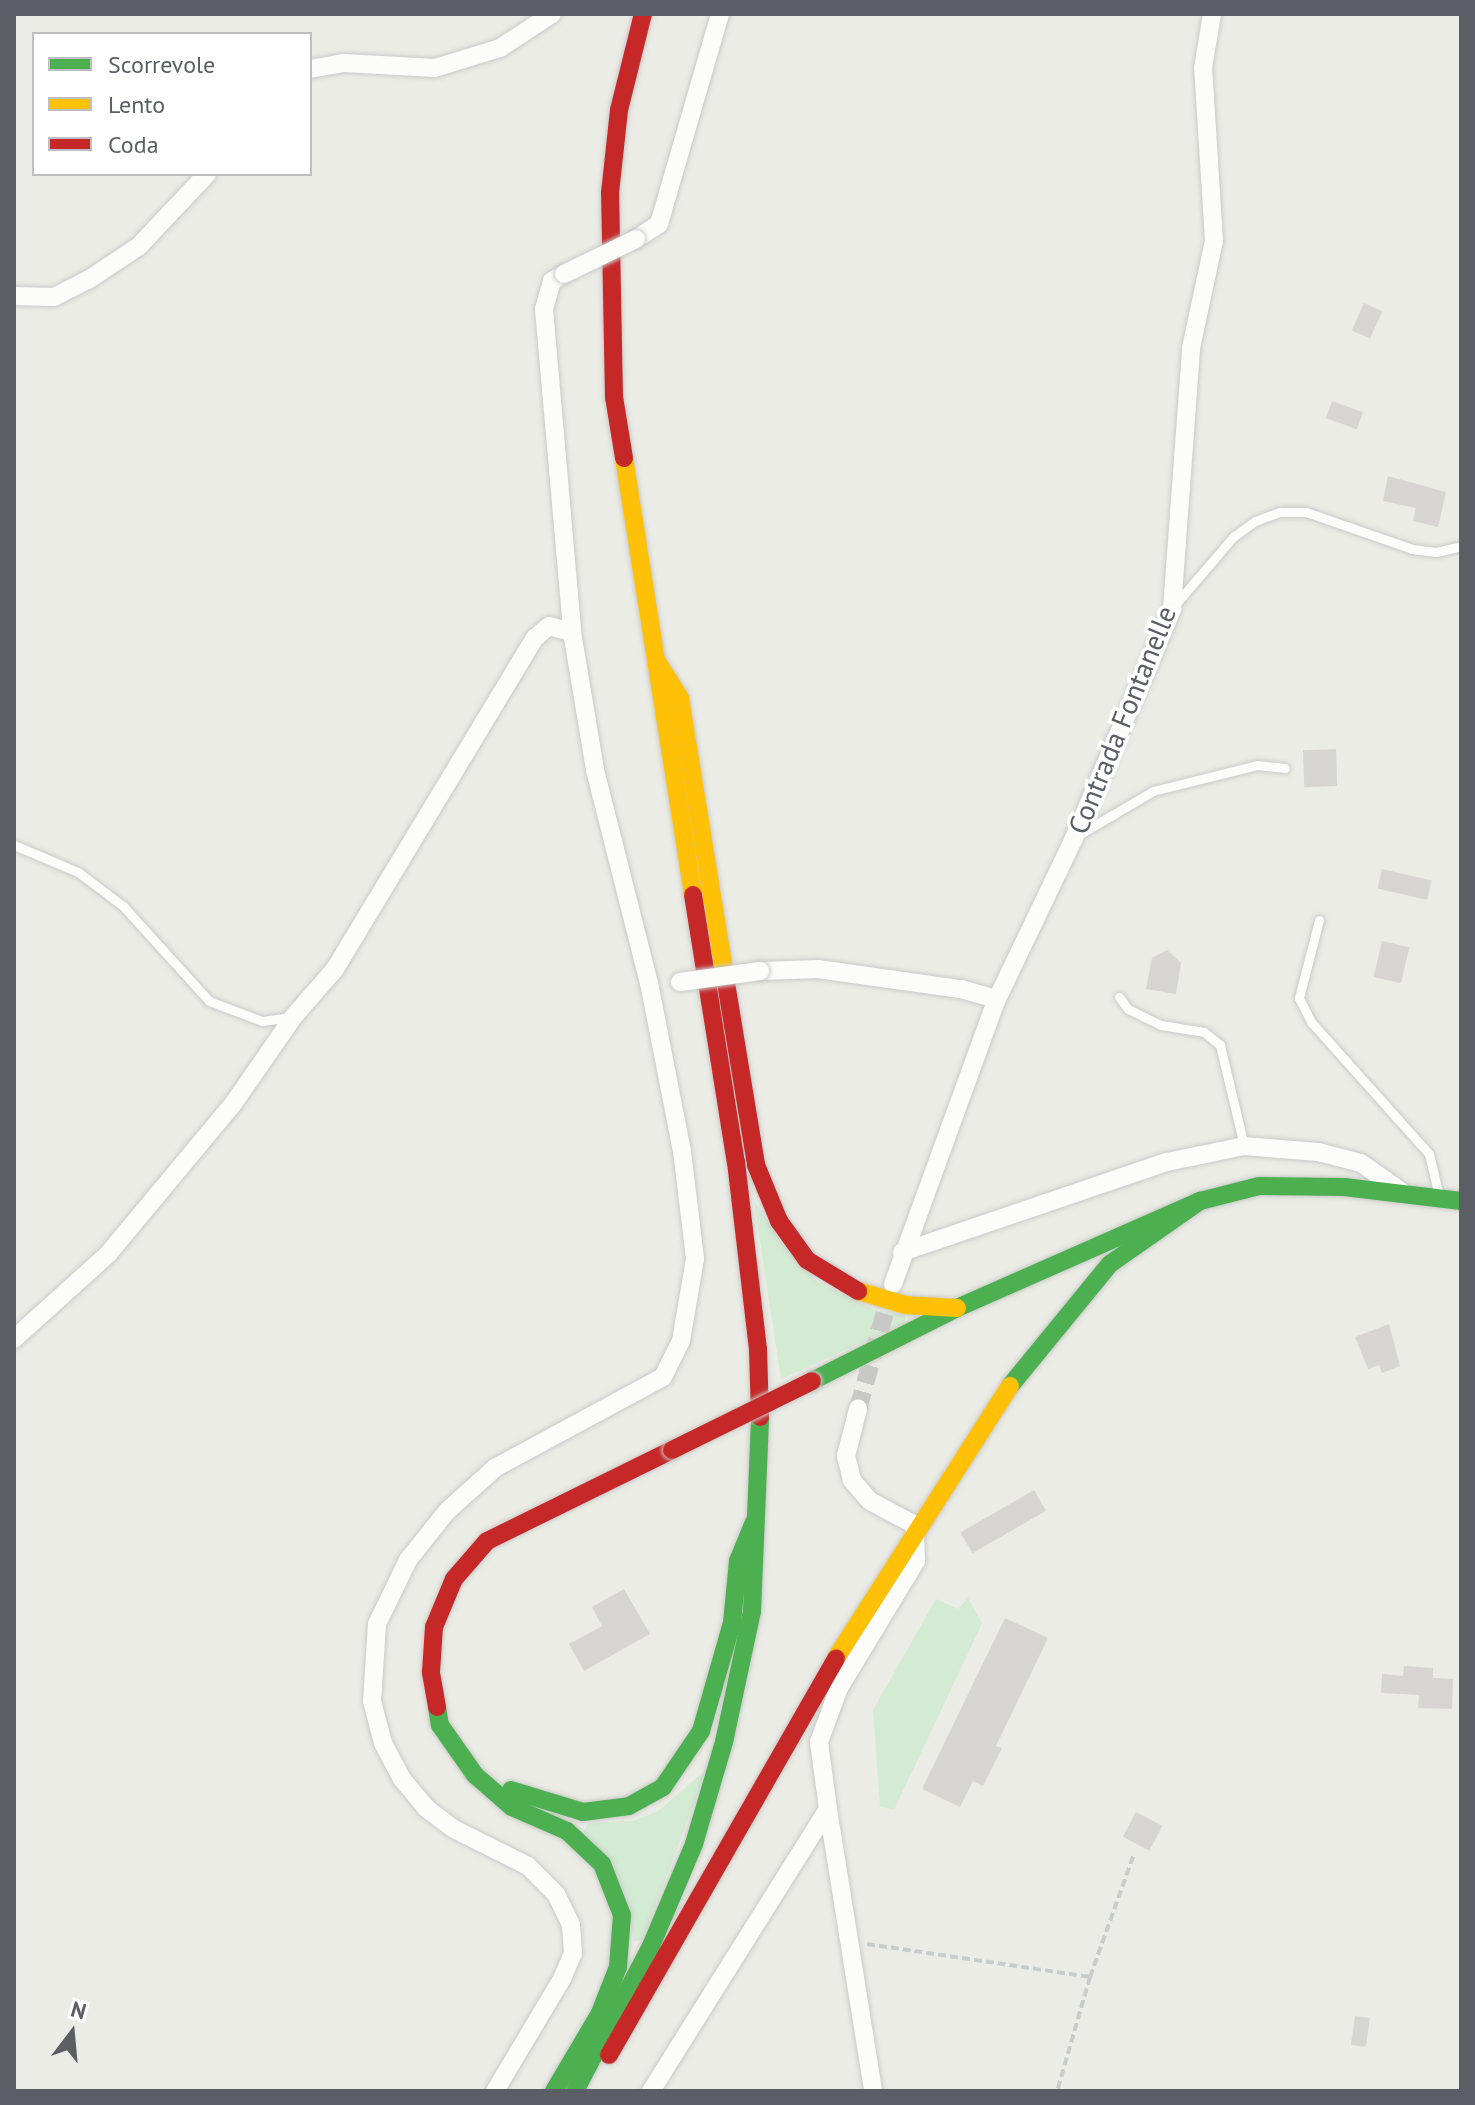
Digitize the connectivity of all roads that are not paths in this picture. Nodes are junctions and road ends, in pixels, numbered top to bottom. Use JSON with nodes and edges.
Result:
{"nodes":[{"id":1,"x":552,"y":14,"type":"edge"},
{"id":2,"x":643,"y":14,"type":"edge"},
{"id":3,"x":720,"y":14,"type":"edge"},
{"id":4,"x":1212,"y":14,"type":"edge"},
{"id":5,"x":312,"y":69,"type":"edge"},
{"id":6,"x":205,"y":176,"type":"edge"},
{"id":7,"x":14,"y":296,"type":"edge"},
{"id":8,"x":1461,"y":546,"type":"edge"},
{"id":9,"x":1172,"y":609,"type":"junction"},
{"id":10,"x":572,"y":632,"type":"junction"},
{"id":11,"x":658,"y":663,"type":"junction"},
{"id":12,"x":1285,"y":768,"type":"dead end"},
{"id":13,"x":1074,"y":838,"type":"junction"},
{"id":14,"x":14,"y":845,"type":"edge"},
{"id":15,"x":1319,"y":920,"type":"dead end"},
{"id":16,"x":649,"y":983,"type":"junction"},
{"id":17,"x":1119,"y":997,"type":"dead end"},
{"id":18,"x":997,"y":999,"type":"junction"},
{"id":19,"x":294,"y":1016,"type":"junction"},
{"id":20,"x":1244,"y":1146,"type":"junction"},
{"id":21,"x":1402,"y":1192,"type":"junction"},
{"id":22,"x":1439,"y":1197,"type":"junction"},
{"id":23,"x":1200,"y":1201,"type":"junction"},
{"id":24,"x":1461,"y":1201,"type":"edge"},
{"id":25,"x":902,"y":1252,"type":"junction"},
{"id":26,"x":893,"y":1284,"type":"tunnel mouth"},
{"id":27,"x":957,"y":1308,"type":"junction"},
{"id":28,"x":14,"y":1339,"type":"edge"},
{"id":29,"x":858,"y":1409,"type":"tunnel mouth"},
{"id":30,"x":757,"y":1515,"type":"junction"},
{"id":31,"x":915,"y":1525,"type":"junction"},
{"id":32,"x":475,"y":1775,"type":"junction"},
{"id":33,"x":828,"y":1809,"type":"junction"},
{"id":34,"x":495,"y":2091,"type":"edge"},
{"id":35,"x":554,"y":2091,"type":"edge"},
{"id":36,"x":575,"y":2091,"type":"edge"},
{"id":37,"x":587,"y":2091,"type":"edge"},
{"id":38,"x":651,"y":2091,"type":"edge"},
{"id":39,"x":873,"y":2091,"type":"edge"}],
"edges":[{"from":1,"to":5,"type":"street"},
{"from":2,"to":11,"type":"main road"},
{"from":3,"to":10,"type":"street","bridge":true},
{"from":4,"to":9,"type":"street","name":"Contrada Fontanelle"},
{"from":6,"to":7,"type":"street"},
{"from":8,"to":9,"type":"lane"},
{"from":9,"to":13,"type":"street","name":"Contrada Fontanelle"},
{"from":10,"to":16,"type":"street"},
{"from":10,"to":19,"type":"street"},
{"from":11,"to":27,"type":"main road"},
{"from":11,"to":30,"type":"main road"},
{"from":12,"to":13,"type":"lane"},
{"from":13,"to":18,"type":"street","name":"Contrada Fontanelle"},
{"from":14,"to":19,"type":"lane"},
{"from":15,"to":22,"type":"lane"},
{"from":16,"to":18,"type":"street","bridge":true},
{"from":16,"to":34,"type":"street"},
{"from":17,"to":20,"type":"lane"},
{"from":18,"to":25,"type":"street","name":"Contrada Fontanelle"},
{"from":19,"to":28,"type":"street"},
{"from":20,"to":21,"type":"street"},
{"from":20,"to":25,"type":"street"},
{"from":21,"to":22,"type":"main road"},
{"from":21,"to":23,"type":"main road"},
{"from":22,"to":24,"type":"main road"},
{"from":23,"to":27,"type":"main road"},
{"from":23,"to":31,"type":"main road"},
{"from":25,"to":26,"type":"street","name":"Contrada Fontanelle"},
{"from":27,"to":32,"type":"main road","bridge":true},
{"from":29,"to":31,"type":"street"},
{"from":30,"to":32,"type":"main road"},
{"from":30,"to":36,"type":"main road"},
{"from":31,"to":33,"type":"street"},
{"from":31,"to":37,"type":"main road"},
{"from":32,"to":35,"type":"main road"},
{"from":33,"to":38,"type":"street"},
{"from":33,"to":39,"type":"street"}]}
